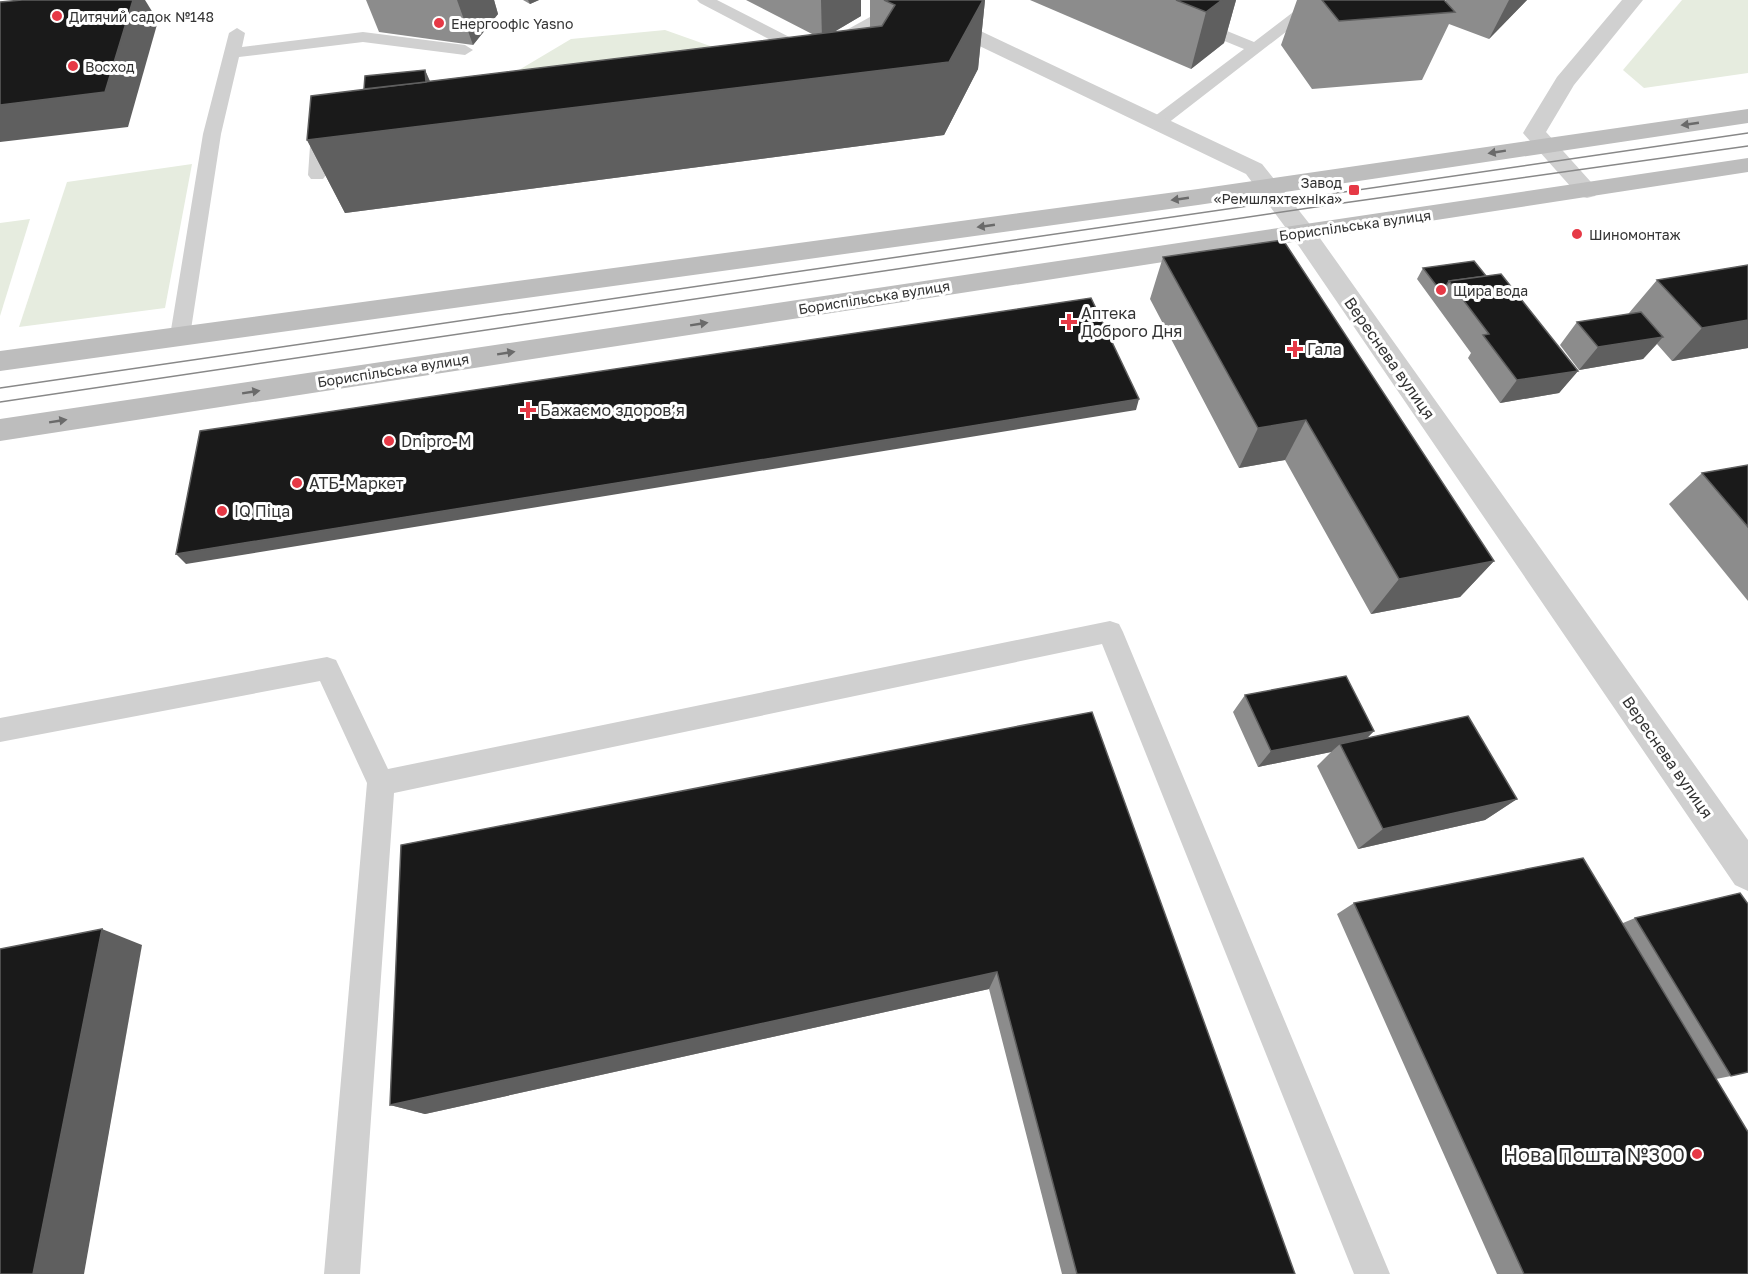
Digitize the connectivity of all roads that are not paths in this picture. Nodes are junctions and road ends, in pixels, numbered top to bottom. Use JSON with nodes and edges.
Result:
{"nodes":[{"id":1,"x":705,"y":0,"type":"edge"},
{"id":2,"x":1137,"y":0,"type":"edge"},
{"id":3,"x":1319,"y":0,"type":"edge"},
{"id":4,"x":1633,"y":0,"type":"edge"},
{"id":5,"x":902,"y":2,"type":"edge"},
{"id":6,"x":237,"y":33,"type":"dead end"},
{"id":7,"x":1255,"y":48,"type":"junction"},
{"id":8,"x":465,"y":50,"type":"dead end"},
{"id":9,"x":233,"y":53,"type":"junction"},
{"id":10,"x":1748,"y":116,"type":"edge"},
{"id":11,"x":1157,"y":123,"type":"junction"},
{"id":12,"x":355,"y":141,"type":"edge"},
{"id":13,"x":1545,"y":145,"type":"junction"},
{"id":14,"x":1748,"y":165,"type":"edge"},
{"id":15,"x":317,"y":175,"type":"edge"},
{"id":16,"x":1267,"y":186,"type":"junction"},
{"id":17,"x":1587,"y":191,"type":"junction"},
{"id":18,"x":1304,"y":233,"type":"junction"},
{"id":19,"x":180,"y":336,"type":"junction"},
{"id":20,"x":0,"y":361,"type":"edge"},
{"id":21,"x":0,"y":430,"type":"edge"},
{"id":22,"x":0,"y":730,"type":"edge"},
{"id":23,"x":381,"y":783,"type":"junction"},
{"id":24,"x":1748,"y":872,"type":"edge"},
{"id":25,"x":342,"y":1274,"type":"edge"},
{"id":26,"x":1372,"y":1274,"type":"edge"}],
"edges":[{"from":1,"to":5,"type":"lane"},
{"from":2,"to":7,"type":"lane"},
{"from":3,"to":7,"type":"lane"},
{"from":4,"to":13,"type":"street"},
{"from":5,"to":11,"type":"street","name":"Вереснева вулиця"},
{"from":6,"to":9,"type":"lane"},
{"from":7,"to":11,"type":"lane"},
{"from":8,"to":9,"type":"lane"},
{"from":9,"to":19,"type":"lane"},
{"from":10,"to":13,"type":"main road","one_way":true},
{"from":11,"to":16,"type":"street","name":"Вереснева вулиця"},
{"from":12,"to":15,"type":"lane"},
{"from":13,"to":16,"type":"main road","one_way":true},
{"from":13,"to":17,"type":"street"},
{"from":14,"to":17,"type":"main road","name":"Бориспільська вулиця"},
{"from":16,"to":18,"type":"street","name":"Вереснева вулиця"},
{"from":16,"to":19,"type":"main road","one_way":true},
{"from":17,"to":18,"type":"main road","name":"Бориспільська вулиця"},
{"from":21,"to":18,"type":"main road","name":"Бориспільська вулиця","one_way":true},
{"from":18,"to":24,"type":"street","name":"Вереснева вулиця"},
{"from":19,"to":20,"type":"main road"},
{"from":22,"to":23,"type":"lane"},
{"from":23,"to":25,"type":"lane"},
{"from":23,"to":26,"type":"lane"}]}
